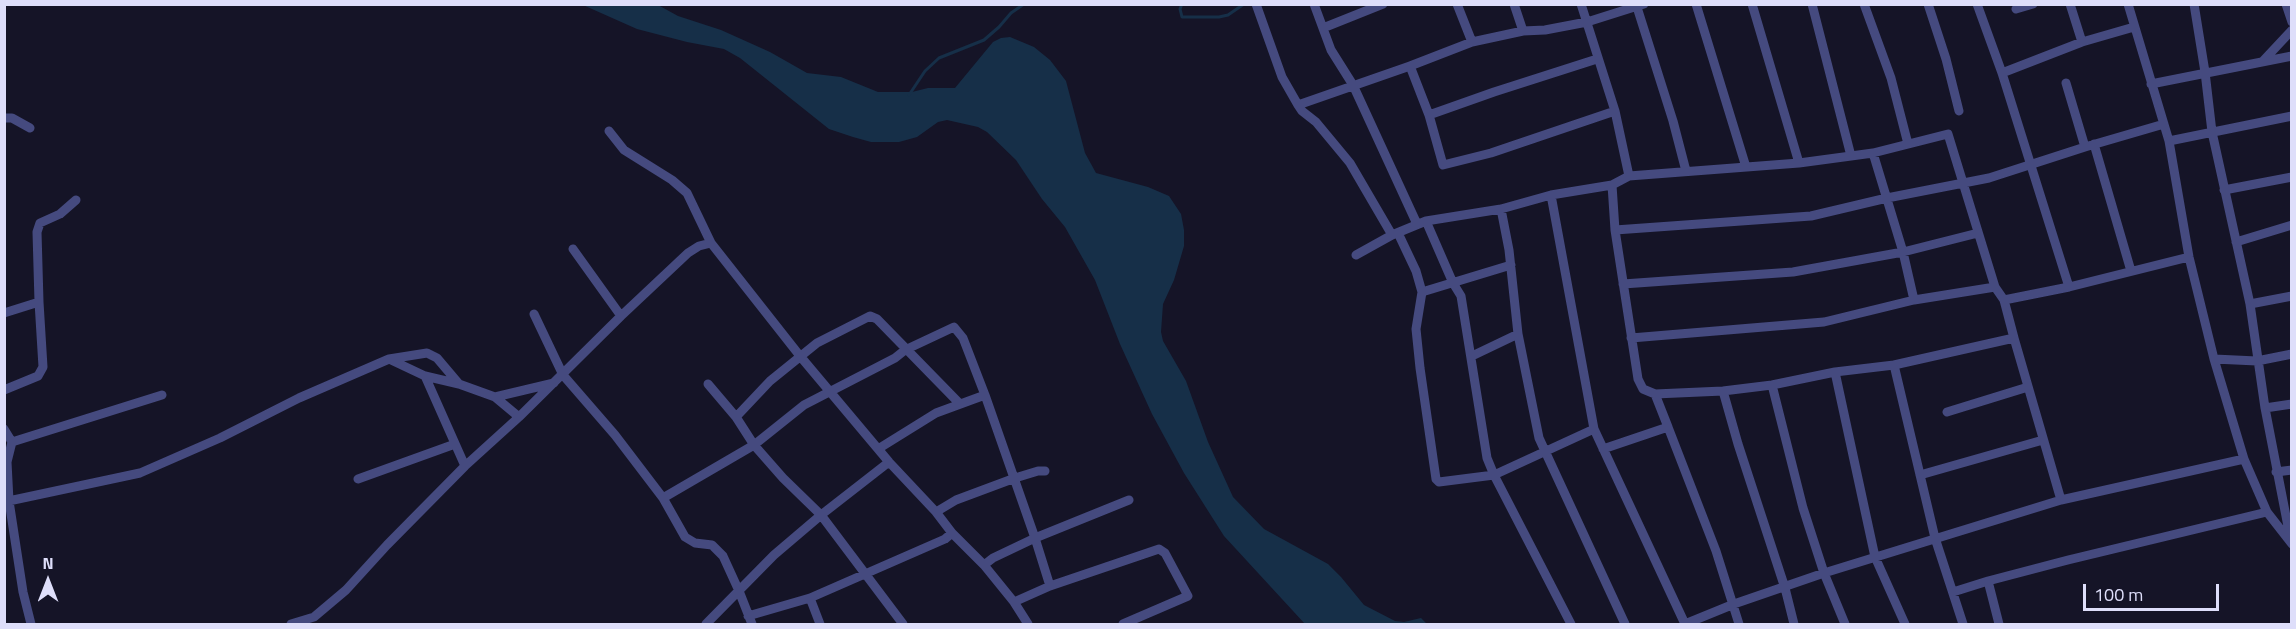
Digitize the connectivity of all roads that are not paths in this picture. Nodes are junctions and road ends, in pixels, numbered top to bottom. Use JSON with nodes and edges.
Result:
{"nodes":[{"id":1,"x":1256,"y":4,"type":"edge"},
{"id":2,"x":1314,"y":4,"type":"edge"},
{"id":3,"x":1383,"y":4,"type":"edge"},
{"id":4,"x":1457,"y":4,"type":"edge"},
{"id":5,"x":1514,"y":4,"type":"edge"},
{"id":6,"x":1581,"y":4,"type":"edge"},
{"id":7,"x":1696,"y":4,"type":"edge"},
{"id":8,"x":1752,"y":4,"type":"edge"},
{"id":9,"x":1812,"y":4,"type":"edge"},
{"id":10,"x":1864,"y":4,"type":"edge"},
{"id":11,"x":1928,"y":4,"type":"edge"},
{"id":12,"x":1977,"y":4,"type":"edge"},
{"id":13,"x":2033,"y":4,"type":"edge"},
{"id":14,"x":2070,"y":4,"type":"edge"},
{"id":15,"x":2127,"y":4,"type":"edge"},
{"id":16,"x":2194,"y":4,"type":"edge"},
{"id":17,"x":2286,"y":4,"type":"edge"},
{"id":18,"x":1639,"y":5,"type":"edge"},
{"id":19,"x":2016,"y":9,"type":"dead end"},
{"id":20,"x":1587,"y":22,"type":"junction"},
{"id":21,"x":2292,"y":22,"type":"edge"},
{"id":22,"x":2134,"y":27,"type":"junction"},
{"id":23,"x":1323,"y":28,"type":"junction"},
{"id":24,"x":2292,"y":30,"type":"edge"},
{"id":25,"x":1523,"y":31,"type":"junction"},
{"id":26,"x":1472,"y":42,"type":"junction"},
{"id":27,"x":2082,"y":42,"type":"junction"},
{"id":28,"x":2292,"y":56,"type":"edge"},
{"id":29,"x":1597,"y":59,"type":"junction"},
{"id":30,"x":2264,"y":61,"type":"junction"},
{"id":31,"x":1410,"y":66,"type":"junction"},
{"id":32,"x":2205,"y":72,"type":"junction"},
{"id":33,"x":2002,"y":73,"type":"junction"},
{"id":34,"x":2066,"y":83,"type":"dead end"},
{"id":35,"x":2151,"y":84,"type":"junction"},
{"id":36,"x":1353,"y":85,"type":"junction"},
{"id":37,"x":1298,"y":105,"type":"junction"},
{"id":38,"x":1614,"y":111,"type":"junction"},
{"id":39,"x":1959,"y":111,"type":"dead end"},
{"id":40,"x":1429,"y":116,"type":"junction"},
{"id":41,"x":2292,"y":116,"type":"edge"},
{"id":42,"x":4,"y":118,"type":"edge"},
{"id":43,"x":2164,"y":124,"type":"junction"},
{"id":44,"x":30,"y":128,"type":"dead end"},
{"id":45,"x":609,"y":130,"type":"dead end"},
{"id":46,"x":2212,"y":132,"type":"junction"},
{"id":47,"x":2169,"y":141,"type":"junction"},
{"id":48,"x":1908,"y":144,"type":"junction"},
{"id":49,"x":2089,"y":146,"type":"junction"},
{"id":50,"x":1873,"y":153,"type":"junction"},
{"id":51,"x":1851,"y":156,"type":"junction"},
{"id":52,"x":1799,"y":163,"type":"junction"},
{"id":53,"x":2031,"y":166,"type":"junction"},
{"id":54,"x":1746,"y":167,"type":"junction"},
{"id":55,"x":1686,"y":171,"type":"junction"},
{"id":56,"x":1629,"y":176,"type":"junction"},
{"id":57,"x":2292,"y":177,"type":"edge"},
{"id":58,"x":1962,"y":184,"type":"junction"},
{"id":59,"x":1612,"y":185,"type":"junction"},
{"id":60,"x":2224,"y":190,"type":"junction"},
{"id":61,"x":1551,"y":195,"type":"junction"},
{"id":62,"x":1887,"y":198,"type":"junction"},
{"id":63,"x":76,"y":200,"type":"dead end"},
{"id":64,"x":1501,"y":209,"type":"junction"},
{"id":65,"x":1421,"y":223,"type":"junction"},
{"id":66,"x":2292,"y":225,"type":"edge"},
{"id":67,"x":1615,"y":230,"type":"junction"},
{"id":68,"x":1978,"y":233,"type":"junction"},
{"id":69,"x":1395,"y":234,"type":"junction"},
{"id":70,"x":711,"y":243,"type":"junction"},
{"id":71,"x":2236,"y":243,"type":"junction"},
{"id":72,"x":573,"y":249,"type":"dead end"},
{"id":73,"x":1903,"y":252,"type":"junction"},
{"id":74,"x":1356,"y":255,"type":"dead end"},
{"id":75,"x":2189,"y":257,"type":"junction"},
{"id":76,"x":1511,"y":264,"type":"junction"},
{"id":77,"x":2131,"y":272,"type":"junction"},
{"id":78,"x":1453,"y":283,"type":"junction"},
{"id":79,"x":1623,"y":284,"type":"junction"},
{"id":80,"x":1995,"y":286,"type":"junction"},
{"id":81,"x":2069,"y":287,"type":"junction"},
{"id":82,"x":1422,"y":292,"type":"junction"},
{"id":83,"x":2292,"y":296,"type":"edge"},
{"id":84,"x":1914,"y":300,"type":"junction"},
{"id":85,"x":2004,"y":300,"type":"junction"},
{"id":86,"x":39,"y":302,"type":"junction"},
{"id":87,"x":2250,"y":304,"type":"junction"},
{"id":88,"x":4,"y":313,"type":"edge"},
{"id":89,"x":534,"y":314,"type":"dead end"},
{"id":90,"x":621,"y":316,"type":"junction"},
{"id":91,"x":1518,"y":334,"type":"junction"},
{"id":92,"x":1631,"y":338,"type":"junction"},
{"id":93,"x":2014,"y":338,"type":"junction"},
{"id":94,"x":905,"y":350,"type":"junction"},
{"id":95,"x":2292,"y":354,"type":"edge"},
{"id":96,"x":800,"y":356,"type":"junction"},
{"id":97,"x":1472,"y":356,"type":"junction"},
{"id":98,"x":389,"y":359,"type":"junction"},
{"id":99,"x":2214,"y":359,"type":"junction"},
{"id":100,"x":2258,"y":361,"type":"junction"},
{"id":101,"x":1894,"y":365,"type":"junction"},
{"id":102,"x":1835,"y":372,"type":"junction"},
{"id":103,"x":563,"y":375,"type":"junction"},
{"id":104,"x":425,"y":376,"type":"junction"},
{"id":105,"x":554,"y":383,"type":"junction"},
{"id":106,"x":459,"y":384,"type":"junction"},
{"id":107,"x":708,"y":384,"type":"dead end"},
{"id":108,"x":1772,"y":385,"type":"junction"},
{"id":109,"x":2028,"y":387,"type":"junction"},
{"id":110,"x":4,"y":390,"type":"edge"},
{"id":111,"x":830,"y":390,"type":"junction"},
{"id":112,"x":1724,"y":391,"type":"junction"},
{"id":113,"x":1655,"y":394,"type":"junction"},
{"id":114,"x":162,"y":395,"type":"dead end"},
{"id":115,"x":985,"y":395,"type":"junction"},
{"id":116,"x":495,"y":398,"type":"junction"},
{"id":117,"x":959,"y":404,"type":"junction"},
{"id":118,"x":2292,"y":404,"type":"edge"},
{"id":119,"x":2265,"y":408,"type":"junction"},
{"id":120,"x":1947,"y":412,"type":"dead end"},
{"id":121,"x":519,"y":417,"type":"junction"},
{"id":122,"x":736,"y":417,"type":"junction"},
{"id":123,"x":1668,"y":427,"type":"junction"},
{"id":124,"x":4,"y":429,"type":"edge"},
{"id":125,"x":1594,"y":429,"type":"junction"},
{"id":126,"x":2043,"y":440,"type":"junction"},
{"id":127,"x":12,"y":442,"type":"junction"},
{"id":128,"x":455,"y":444,"type":"junction"},
{"id":129,"x":754,"y":445,"type":"junction"},
{"id":130,"x":1603,"y":448,"type":"junction"},
{"id":131,"x":878,"y":449,"type":"junction"},
{"id":132,"x":1545,"y":452,"type":"junction"},
{"id":133,"x":2244,"y":459,"type":"junction"},
{"id":134,"x":889,"y":462,"type":"junction"},
{"id":135,"x":465,"y":466,"type":"junction"},
{"id":136,"x":2292,"y":470,"type":"edge"},
{"id":137,"x":1045,"y":471,"type":"dead end"},
{"id":138,"x":2276,"y":472,"type":"junction"},
{"id":139,"x":1494,"y":475,"type":"junction"},
{"id":140,"x":1920,"y":475,"type":"junction"},
{"id":141,"x":1014,"y":478,"type":"junction"},
{"id":142,"x":358,"y":479,"type":"dead end"},
{"id":143,"x":663,"y":498,"type":"junction"},
{"id":144,"x":1129,"y":500,"type":"dead end"},
{"id":145,"x":2061,"y":500,"type":"junction"},
{"id":146,"x":7,"y":501,"type":"edge"},
{"id":147,"x":936,"y":512,"type":"junction"},
{"id":148,"x":2267,"y":512,"type":"junction"},
{"id":149,"x":821,"y":515,"type":"junction"},
{"id":150,"x":952,"y":533,"type":"junction"},
{"id":151,"x":1035,"y":538,"type":"junction"},
{"id":152,"x":1935,"y":538,"type":"junction"},
{"id":153,"x":2292,"y":543,"type":"edge"},
{"id":154,"x":1875,"y":557,"type":"junction"},
{"id":155,"x":984,"y":565,"type":"junction"},
{"id":156,"x":1824,"y":573,"type":"junction"},
{"id":157,"x":864,"y":574,"type":"junction"},
{"id":158,"x":1988,"y":580,"type":"junction"},
{"id":159,"x":1050,"y":586,"type":"junction"},
{"id":160,"x":1785,"y":588,"type":"junction"},
{"id":161,"x":739,"y":591,"type":"junction"},
{"id":162,"x":1953,"y":592,"type":"junction"},
{"id":163,"x":810,"y":598,"type":"junction"},
{"id":164,"x":1014,"y":602,"type":"junction"},
{"id":165,"x":1734,"y":604,"type":"junction"},
{"id":166,"x":750,"y":620,"type":"edge"},
{"id":167,"x":31,"y":624,"type":"edge"},
{"id":168,"x":291,"y":624,"type":"edge"},
{"id":169,"x":706,"y":624,"type":"edge"},
{"id":170,"x":820,"y":624,"type":"edge"},
{"id":171,"x":903,"y":624,"type":"edge"},
{"id":172,"x":1028,"y":624,"type":"edge"},
{"id":173,"x":1123,"y":624,"type":"edge"},
{"id":174,"x":1571,"y":624,"type":"edge"},
{"id":175,"x":1624,"y":624,"type":"edge"},
{"id":176,"x":1739,"y":624,"type":"edge"},
{"id":177,"x":1794,"y":624,"type":"edge"},
{"id":178,"x":1845,"y":624,"type":"edge"},
{"id":179,"x":1905,"y":624,"type":"edge"},
{"id":180,"x":1963,"y":624,"type":"edge"},
{"id":181,"x":1999,"y":624,"type":"edge"}],
"edges":[{"from":1,"to":37,"type":"street"},
{"from":2,"to":23,"type":"street"},
{"from":3,"to":23,"type":"street"},
{"from":4,"to":26,"type":"street"},
{"from":5,"to":25,"type":"street"},
{"from":6,"to":20,"type":"street"},
{"from":7,"to":54,"type":"street"},
{"from":8,"to":52,"type":"street"},
{"from":9,"to":51,"type":"street"},
{"from":10,"to":48,"type":"street"},
{"from":11,"to":39,"type":"street"},
{"from":12,"to":33,"type":"street"},
{"from":13,"to":19,"type":"street"},
{"from":14,"to":27,"type":"street"},
{"from":15,"to":22,"type":"street"},
{"from":16,"to":32,"type":"street"},
{"from":17,"to":21,"type":"street"},
{"from":18,"to":20,"type":"street"},
{"from":18,"to":55,"type":"street"},
{"from":20,"to":25,"type":"street"},
{"from":20,"to":29,"type":"street"},
{"from":22,"to":27,"type":"street"},
{"from":22,"to":35,"type":"street"},
{"from":23,"to":36,"type":"street"},
{"from":24,"to":30,"type":"street"},
{"from":25,"to":26,"type":"street"},
{"from":26,"to":31,"type":"street"},
{"from":27,"to":33,"type":"street"},
{"from":28,"to":30,"type":"street"},
{"from":29,"to":38,"type":"street"},
{"from":29,"to":40,"type":"street"},
{"from":30,"to":32,"type":"street"},
{"from":31,"to":36,"type":"street"},
{"from":31,"to":40,"type":"street"},
{"from":32,"to":35,"type":"street"},
{"from":32,"to":46,"type":"street"},
{"from":33,"to":53,"type":"street"},
{"from":34,"to":49,"type":"street"},
{"from":35,"to":43,"type":"street"},
{"from":36,"to":37,"type":"street"},
{"from":36,"to":65,"type":"street"},
{"from":37,"to":69,"type":"street"},
{"from":38,"to":40,"type":"street"},
{"from":38,"to":56,"type":"street"},
{"from":41,"to":46,"type":"street"},
{"from":42,"to":44,"type":"street"},
{"from":43,"to":47,"type":"street"},
{"from":43,"to":49,"type":"street"},
{"from":45,"to":70,"type":"street"},
{"from":46,"to":47,"type":"street"},
{"from":46,"to":60,"type":"street"},
{"from":47,"to":75,"type":"street"},
{"from":48,"to":50,"type":"street"},
{"from":48,"to":58,"type":"street"},
{"from":49,"to":53,"type":"street"},
{"from":49,"to":77,"type":"street"},
{"from":50,"to":51,"type":"street"},
{"from":50,"to":62,"type":"street"},
{"from":51,"to":52,"type":"street"},
{"from":52,"to":54,"type":"street"},
{"from":53,"to":58,"type":"street"},
{"from":53,"to":81,"type":"street"},
{"from":54,"to":55,"type":"street"},
{"from":55,"to":56,"type":"street"},
{"from":56,"to":59,"type":"street"},
{"from":57,"to":60,"type":"street"},
{"from":58,"to":62,"type":"street"},
{"from":58,"to":68,"type":"street"},
{"from":59,"to":61,"type":"street"},
{"from":59,"to":67,"type":"street"},
{"from":60,"to":71,"type":"street"},
{"from":61,"to":64,"type":"street"},
{"from":61,"to":125,"type":"street"},
{"from":62,"to":67,"type":"street"},
{"from":62,"to":73,"type":"street"},
{"from":63,"to":86,"type":"street"},
{"from":64,"to":65,"type":"street"},
{"from":64,"to":76,"type":"street"},
{"from":65,"to":69,"type":"street"},
{"from":65,"to":78,"type":"street"},
{"from":66,"to":71,"type":"street"},
{"from":67,"to":79,"type":"street"},
{"from":68,"to":73,"type":"street"},
{"from":68,"to":80,"type":"street"},
{"from":69,"to":74,"type":"street"},
{"from":69,"to":82,"type":"street"},
{"from":70,"to":90,"type":"street"},
{"from":70,"to":96,"type":"street"},
{"from":71,"to":87,"type":"street"},
{"from":72,"to":90,"type":"street"},
{"from":73,"to":79,"type":"street"},
{"from":73,"to":84,"type":"street"},
{"from":75,"to":77,"type":"street"},
{"from":75,"to":99,"type":"street"},
{"from":76,"to":78,"type":"street"},
{"from":76,"to":91,"type":"street"},
{"from":77,"to":81,"type":"street"},
{"from":78,"to":82,"type":"street"},
{"from":78,"to":97,"type":"street"},
{"from":79,"to":92,"type":"street"},
{"from":80,"to":84,"type":"street"},
{"from":80,"to":85,"type":"street"},
{"from":81,"to":85,"type":"street"},
{"from":82,"to":139,"type":"street"},
{"from":83,"to":87,"type":"street"},
{"from":84,"to":92,"type":"street"},
{"from":85,"to":93,"type":"street"},
{"from":86,"to":88,"type":"street"},
{"from":86,"to":110,"type":"street"},
{"from":87,"to":100,"type":"street"},
{"from":89,"to":103,"type":"street"},
{"from":90,"to":103,"type":"street"},
{"from":91,"to":97,"type":"street"},
{"from":91,"to":132,"type":"street"},
{"from":92,"to":113,"type":"street"},
{"from":93,"to":101,"type":"street"},
{"from":93,"to":109,"type":"street"},
{"from":94,"to":96,"type":"street"},
{"from":94,"to":111,"type":"street"},
{"from":94,"to":115,"type":"street"},
{"from":94,"to":117,"type":"street"},
{"from":95,"to":100,"type":"street"},
{"from":96,"to":111,"type":"street"},
{"from":96,"to":122,"type":"street"},
{"from":97,"to":139,"type":"street"},
{"from":98,"to":104,"type":"street"},
{"from":98,"to":106,"type":"street"},
{"from":98,"to":146,"type":"street"},
{"from":99,"to":100,"type":"street"},
{"from":99,"to":133,"type":"street"},
{"from":100,"to":119,"type":"street"},
{"from":101,"to":102,"type":"street"},
{"from":101,"to":140,"type":"street"},
{"from":102,"to":108,"type":"street"},
{"from":102,"to":154,"type":"street"},
{"from":103,"to":105,"type":"street"},
{"from":103,"to":143,"type":"street"},
{"from":104,"to":106,"type":"street"},
{"from":104,"to":128,"type":"street"},
{"from":105,"to":116,"type":"street"},
{"from":105,"to":121,"type":"street"},
{"from":106,"to":116,"type":"street"},
{"from":107,"to":122,"type":"street"},
{"from":108,"to":112,"type":"street"},
{"from":108,"to":156,"type":"street"},
{"from":109,"to":120,"type":"street"},
{"from":109,"to":126,"type":"street"},
{"from":111,"to":129,"type":"street"},
{"from":111,"to":131,"type":"street"},
{"from":112,"to":113,"type":"street"},
{"from":112,"to":160,"type":"street"},
{"from":113,"to":123,"type":"street"},
{"from":114,"to":127,"type":"street"},
{"from":115,"to":117,"type":"street"},
{"from":115,"to":141,"type":"street"},
{"from":116,"to":121,"type":"street"},
{"from":117,"to":131,"type":"street"},
{"from":118,"to":119,"type":"street"},
{"from":119,"to":138,"type":"street"},
{"from":121,"to":135,"type":"street"},
{"from":122,"to":129,"type":"street"},
{"from":123,"to":130,"type":"street"},
{"from":123,"to":165,"type":"street"},
{"from":124,"to":127,"type":"street"},
{"from":125,"to":130,"type":"street"},
{"from":125,"to":132,"type":"street"},
{"from":126,"to":140,"type":"street"},
{"from":126,"to":145,"type":"street"},
{"from":127,"to":146,"type":"street"},
{"from":128,"to":135,"type":"street"},
{"from":128,"to":142,"type":"street"},
{"from":129,"to":143,"type":"street"},
{"from":129,"to":149,"type":"street"},
{"from":130,"to":165,"type":"street"},
{"from":131,"to":134,"type":"street"},
{"from":132,"to":139,"type":"street"},
{"from":132,"to":175,"type":"street"},
{"from":133,"to":145,"type":"street"},
{"from":133,"to":148,"type":"street"},
{"from":134,"to":147,"type":"street"},
{"from":134,"to":149,"type":"street"},
{"from":135,"to":168,"type":"street"},
{"from":136,"to":138,"type":"street"},
{"from":137,"to":141,"type":"street"},
{"from":138,"to":153,"type":"street"},
{"from":139,"to":174,"type":"street"},
{"from":140,"to":152,"type":"street"},
{"from":141,"to":147,"type":"street"},
{"from":141,"to":151,"type":"street"},
{"from":143,"to":161,"type":"street"},
{"from":144,"to":151,"type":"street"},
{"from":145,"to":152,"type":"street"},
{"from":146,"to":167,"type":"street"},
{"from":147,"to":150,"type":"street"},
{"from":148,"to":153,"type":"street"},
{"from":148,"to":158,"type":"street"},
{"from":149,"to":157,"type":"street"},
{"from":149,"to":161,"type":"street"},
{"from":150,"to":155,"type":"street"},
{"from":150,"to":157,"type":"street"},
{"from":151,"to":155,"type":"street"},
{"from":151,"to":159,"type":"street"},
{"from":152,"to":154,"type":"street"},
{"from":152,"to":162,"type":"street"},
{"from":154,"to":156,"type":"street"},
{"from":154,"to":179,"type":"street"},
{"from":155,"to":164,"type":"street"},
{"from":156,"to":160,"type":"street"},
{"from":156,"to":178,"type":"street"},
{"from":157,"to":163,"type":"street"},
{"from":157,"to":171,"type":"street"},
{"from":158,"to":162,"type":"street"},
{"from":158,"to":181,"type":"street"},
{"from":159,"to":164,"type":"street"},
{"from":159,"to":173,"type":"street"},
{"from":160,"to":165,"type":"street"},
{"from":160,"to":177,"type":"street"},
{"from":161,"to":166,"type":"street"},
{"from":161,"to":169,"type":"street"},
{"from":162,"to":180,"type":"street"},
{"from":163,"to":166,"type":"street"},
{"from":163,"to":170,"type":"street"},
{"from":164,"to":172,"type":"street"},
{"from":165,"to":176,"type":"street"}]}
